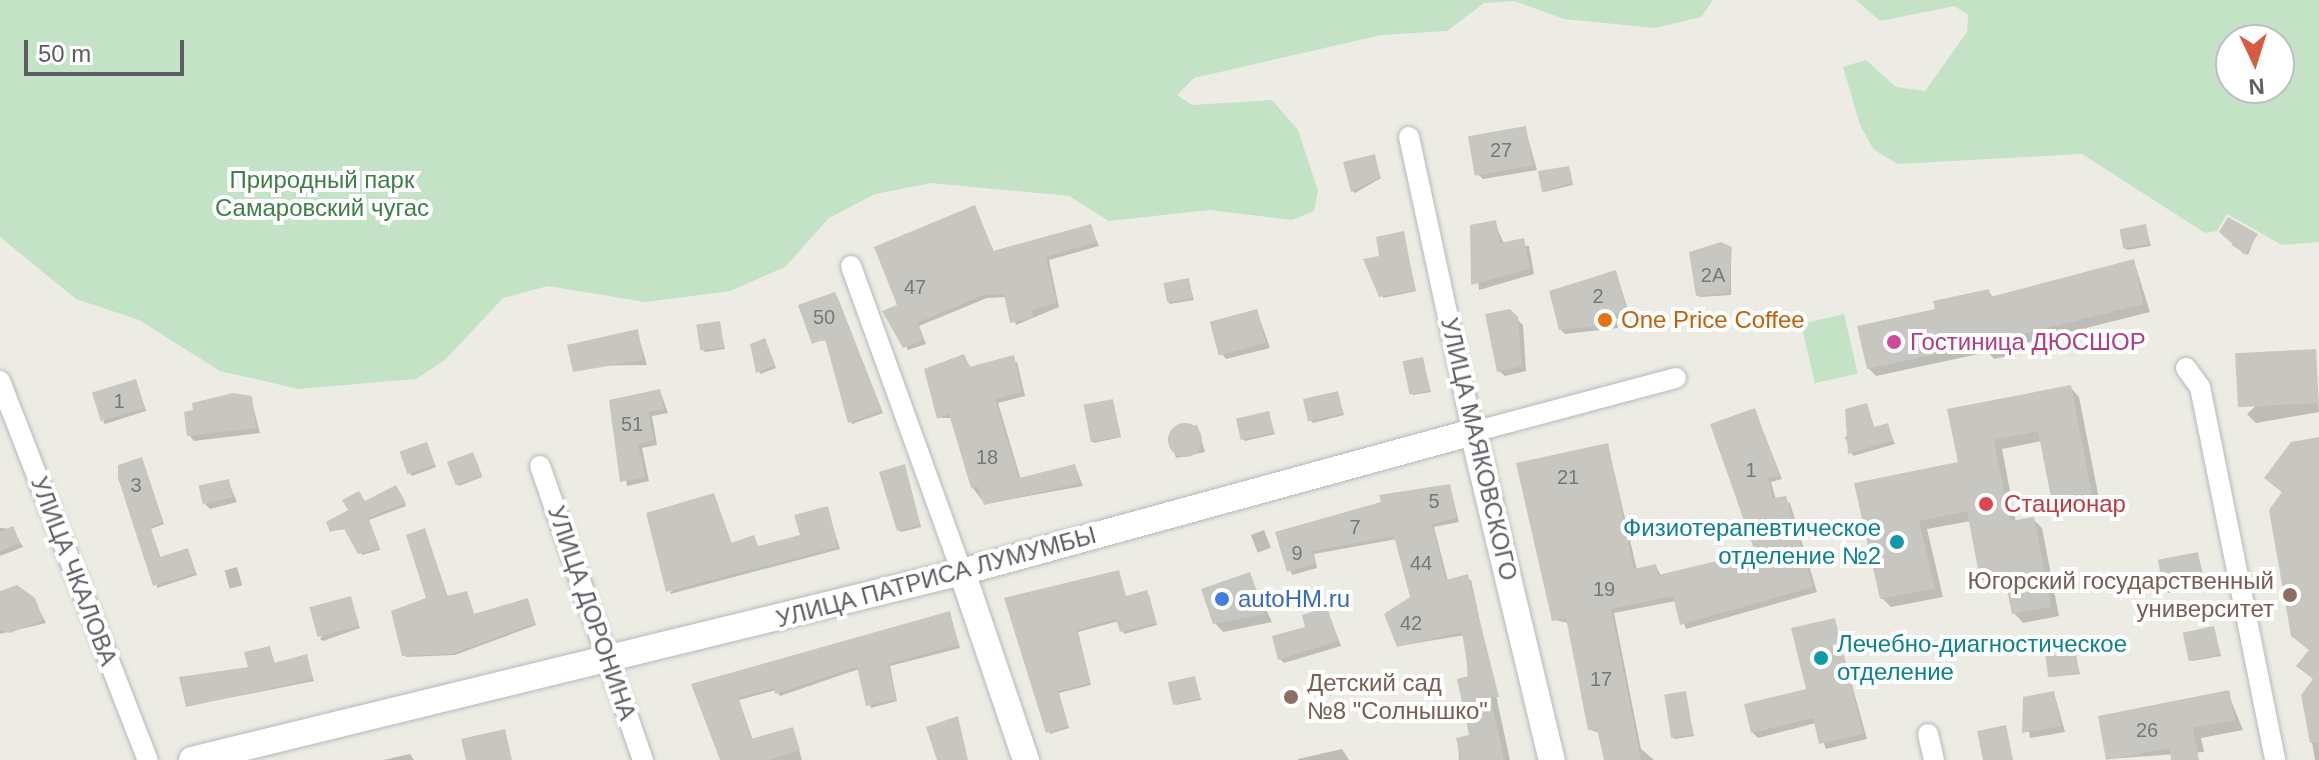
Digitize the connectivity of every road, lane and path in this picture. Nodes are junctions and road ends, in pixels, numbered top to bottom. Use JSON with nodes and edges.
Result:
{"nodes":[{"id":1,"x":1409,"y":137,"type":"dead end"},
{"id":2,"x":851,"y":266,"type":"dead end"},
{"id":3,"x":2186,"y":368,"type":"dead end"},
{"id":4,"x":1676,"y":378,"type":"dead end"},
{"id":5,"x":0,"y":381,"type":"edge"},
{"id":6,"x":1473,"y":432,"type":"junction"},
{"id":7,"x":540,"y":466,"type":"dead end"},
{"id":8,"x":962,"y":572,"type":"junction"},
{"id":9,"x":607,"y":662,"type":"junction"},
{"id":10,"x":1928,"y":734,"type":"dead end"},
{"id":11,"x":148,"y":760,"type":"edge"},
{"id":12,"x":192,"y":760,"type":"edge"},
{"id":13,"x":643,"y":760,"type":"edge"},
{"id":14,"x":1026,"y":760,"type":"edge"},
{"id":15,"x":1552,"y":760,"type":"edge"},
{"id":16,"x":1934,"y":760,"type":"edge"},
{"id":17,"x":2275,"y":760,"type":"edge"}],
"edges":[{"from":1,"to":6,"type":"street","name":"УЛИЦА МАЯКОВСКОГО"},
{"from":2,"to":8,"type":"street"},
{"from":3,"to":17,"type":"street"},
{"from":4,"to":6,"type":"street","name":"УЛИЦА ПАТРИСА ЛУМУМБЫ"},
{"from":5,"to":11,"type":"street","name":"УЛИЦА ЧКАЛОВА"},
{"from":6,"to":8,"type":"street","name":"УЛИЦА ПАТРИСА ЛУМУМБЫ"},
{"from":6,"to":15,"type":"street","name":"УЛИЦА МАЯКОВСКОГО"},
{"from":7,"to":9,"type":"street","name":"УЛИЦА ДОРОНИНА"},
{"from":8,"to":9,"type":"street","name":"УЛИЦА ПАТРИСА ЛУМУМБЫ"},
{"from":8,"to":14,"type":"street"},
{"from":9,"to":12,"type":"street","name":"УЛИЦА ПАТРИСА ЛУМУМБЫ"},
{"from":9,"to":13,"type":"street","name":"УЛИЦА ДОРОНИНА"},
{"from":10,"to":16,"type":"street"}]}
